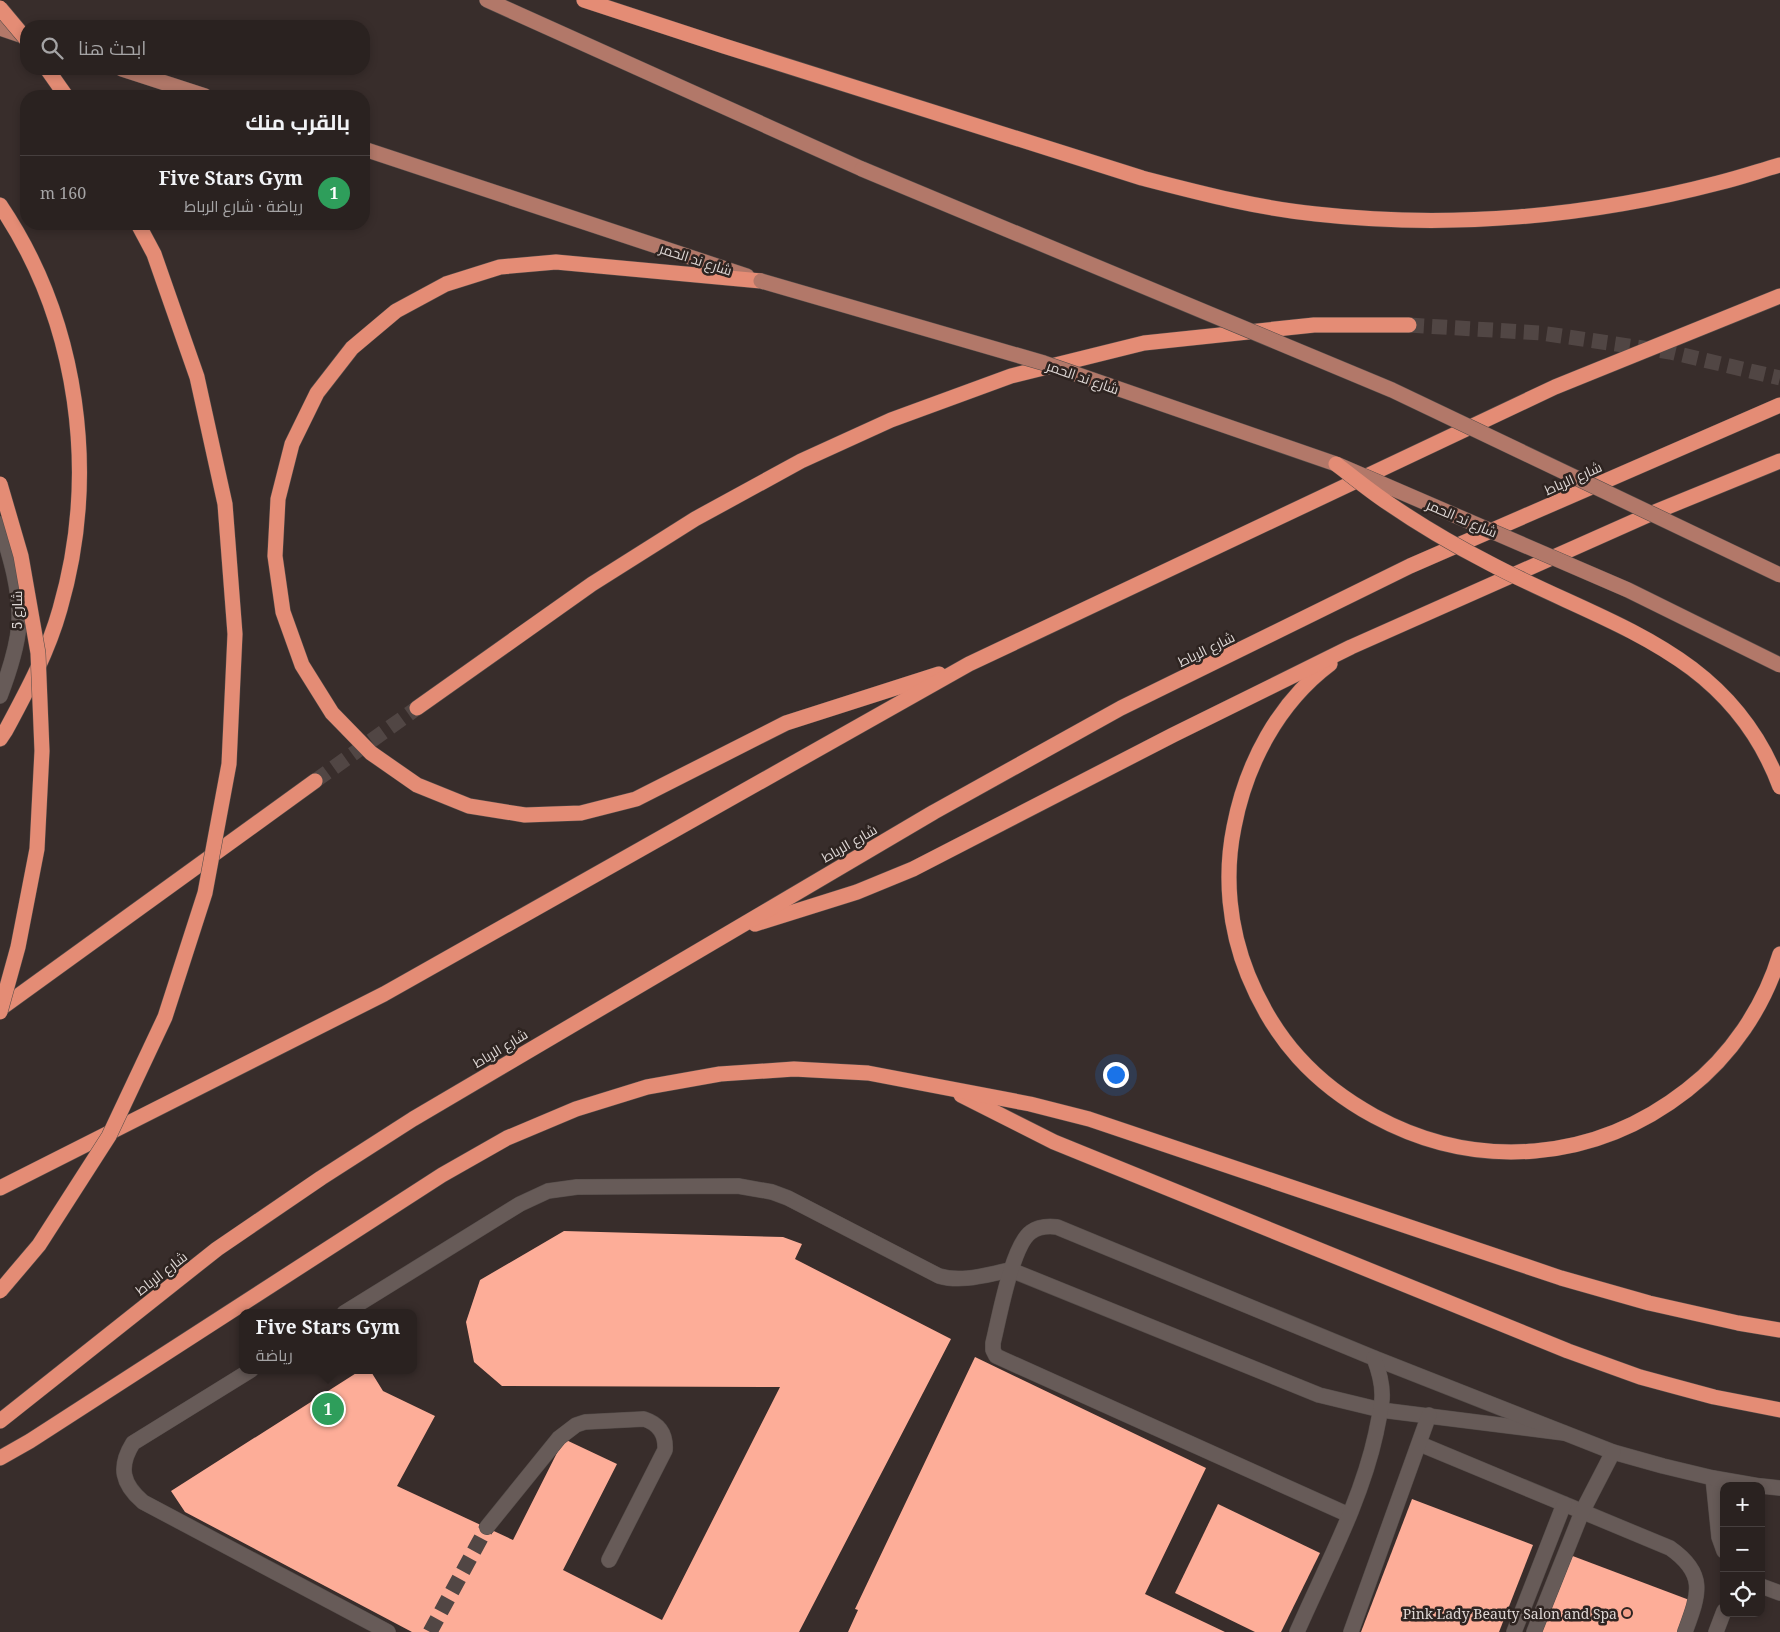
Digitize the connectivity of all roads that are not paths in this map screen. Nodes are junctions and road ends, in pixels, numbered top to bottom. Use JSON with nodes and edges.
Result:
{"nodes":[{"id":1,"x":487,"y":0,"type":"edge"},
{"id":2,"x":584,"y":0,"type":"edge"},
{"id":3,"x":0,"y":8,"type":"edge"},
{"id":4,"x":0,"y":28,"type":"edge"},
{"id":5,"x":20,"y":31,"type":"edge"},
{"id":6,"x":20,"y":36,"type":"edge"},
{"id":7,"x":51,"y":75,"type":"edge"},
{"id":8,"x":140,"y":75,"type":"edge"},
{"id":9,"x":62,"y":90,"type":"edge"},
{"id":10,"x":186,"y":90,"type":"edge"},
{"id":11,"x":370,"y":151,"type":"edge"},
{"id":12,"x":1780,"y":165,"type":"edge"},
{"id":13,"x":0,"y":205,"type":"edge"},
{"id":14,"x":141,"y":230,"type":"edge"},
{"id":15,"x":761,"y":281,"type":"junction"},
{"id":16,"x":1780,"y":296,"type":"edge"},
{"id":17,"x":1409,"y":326,"type":"tunnel mouth"},
{"id":18,"x":1780,"y":405,"type":"edge"},
{"id":19,"x":1780,"y":461,"type":"edge"},
{"id":20,"x":1336,"y":464,"type":"junction"},
{"id":21,"x":0,"y":484,"type":"edge"},
{"id":22,"x":0,"y":524,"type":"edge"},
{"id":23,"x":1492,"y":531,"type":"junction"},
{"id":24,"x":1780,"y":575,"type":"edge"},
{"id":25,"x":1351,"y":648,"type":"junction"},
{"id":26,"x":969,"y":664,"type":"junction"},
{"id":27,"x":1780,"y":665,"type":"edge"},
{"id":28,"x":0,"y":696,"type":"edge"},
{"id":29,"x":417,"y":708,"type":"tunnel mouth"},
{"id":30,"x":0,"y":739,"type":"edge"},
{"id":31,"x":315,"y":781,"type":"tunnel mouth"},
{"id":32,"x":1780,"y":787,"type":"edge"},
{"id":33,"x":730,"y":932,"type":"junction"},
{"id":34,"x":1779,"y":959,"type":"edge"},
{"id":35,"x":0,"y":1010,"type":"edge"},
{"id":36,"x":942,"y":1086,"type":"junction"},
{"id":37,"x":0,"y":1188,"type":"edge"},
{"id":38,"x":1011,"y":1270,"type":"junction"},
{"id":39,"x":0,"y":1291,"type":"edge"},
{"id":40,"x":350,"y":1309,"type":"edge"},
{"id":41,"x":1780,"y":1330,"type":"edge"},
{"id":42,"x":1374,"y":1358,"type":"junction"},
{"id":43,"x":245,"y":1374,"type":"edge"},
{"id":44,"x":1381,"y":1410,"type":"junction"},
{"id":45,"x":1780,"y":1410,"type":"edge"},
{"id":46,"x":1429,"y":1416,"type":"junction"},
{"id":47,"x":0,"y":1421,"type":"edge"},
{"id":48,"x":1564,"y":1433,"type":"junction"},
{"id":49,"x":1420,"y":1444,"type":"junction"},
{"id":50,"x":1614,"y":1452,"type":"junction"},
{"id":51,"x":0,"y":1458,"type":"edge"},
{"id":52,"x":1713,"y":1478,"type":"junction"},
{"id":53,"x":1736,"y":1482,"type":"edge"},
{"id":54,"x":1765,"y":1486,"type":"edge"},
{"id":55,"x":1780,"y":1488,"type":"edge"},
{"id":56,"x":1564,"y":1504,"type":"junction"},
{"id":57,"x":1582,"y":1512,"type":"junction"},
{"id":58,"x":1349,"y":1514,"type":"junction"},
{"id":59,"x":487,"y":1527,"type":"tunnel mouth"},
{"id":60,"x":1720,"y":1540,"type":"edge"},
{"id":61,"x":609,"y":1560,"type":"dead end"},
{"id":62,"x":1765,"y":1587,"type":"edge"},
{"id":63,"x":1780,"y":1593,"type":"edge"},
{"id":64,"x":1722,"y":1617,"type":"edge"},
{"id":65,"x":388,"y":1632,"type":"edge"},
{"id":66,"x":1297,"y":1632,"type":"edge"},
{"id":67,"x":1351,"y":1632,"type":"edge"},
{"id":68,"x":1514,"y":1632,"type":"edge"},
{"id":69,"x":1534,"y":1632,"type":"edge"},
{"id":70,"x":1685,"y":1632,"type":"edge"},
{"id":71,"x":1716,"y":1632,"type":"edge"}],
"edges":[{"from":1,"to":24,"type":"main road","bridge":true},
{"from":2,"to":12,"type":"highway"},
{"from":3,"to":5,"type":"highway","bridge":true},
{"from":4,"to":6,"type":"main road"},
{"from":7,"to":9,"type":"highway"},
{"from":8,"to":10,"type":"main road"},
{"from":11,"to":15,"type":"main road","name":"شارع ند الحمر"},
{"from":13,"to":30,"type":"highway"},
{"from":14,"to":39,"type":"highway","bridge":true},
{"from":15,"to":20,"type":"main road","name":"شارع ند الحمر","bridge":true},
{"from":15,"to":26,"type":"highway"},
{"from":16,"to":26,"type":"highway"},
{"from":17,"to":29,"type":"highway"},
{"from":18,"to":23,"type":"highway","name":"شارع الرباط"},
{"from":19,"to":25,"type":"highway"},
{"from":20,"to":23,"type":"main road","name":"شارع ند الحمر","bridge":true},
{"from":20,"to":32,"type":"highway","bridge":true},
{"from":21,"to":35,"type":"highway","bridge":true},
{"from":22,"to":28,"type":"street","name":"شارع 5"},
{"from":23,"to":27,"type":"main road","name":"شارع ند الحمر","bridge":true},
{"from":23,"to":33,"type":"highway","name":"شارع الرباط"},
{"from":25,"to":33,"type":"highway"},
{"from":25,"to":34,"type":"highway"},
{"from":26,"to":37,"type":"highway"},
{"from":31,"to":35,"type":"highway"},
{"from":33,"to":47,"type":"highway","name":"شارع الرباط"},
{"from":36,"to":41,"type":"highway"},
{"from":36,"to":45,"type":"highway"},
{"from":36,"to":51,"type":"highway"},
{"from":38,"to":40,"type":"street"},
{"from":38,"to":42,"type":"street"},
{"from":38,"to":44,"type":"street"},
{"from":38,"to":58,"type":"street"},
{"from":42,"to":44,"type":"street"},
{"from":42,"to":48,"type":"street"},
{"from":43,"to":65,"type":"street"},
{"from":44,"to":46,"type":"street"},
{"from":44,"to":58,"type":"street"},
{"from":46,"to":48,"type":"street"},
{"from":46,"to":49,"type":"street"},
{"from":48,"to":50,"type":"street"},
{"from":49,"to":56,"type":"street"},
{"from":49,"to":67,"type":"street"},
{"from":50,"to":52,"type":"street"},
{"from":50,"to":57,"type":"street"},
{"from":52,"to":53,"type":"street"},
{"from":52,"to":60,"type":"street"},
{"from":54,"to":55,"type":"street"},
{"from":56,"to":57,"type":"street"},
{"from":56,"to":68,"type":"street"},
{"from":57,"to":69,"type":"street"},
{"from":57,"to":70,"type":"street"},
{"from":58,"to":66,"type":"street"},
{"from":59,"to":61,"type":"street"},
{"from":62,"to":63,"type":"street"},
{"from":64,"to":71,"type":"street"}]}
